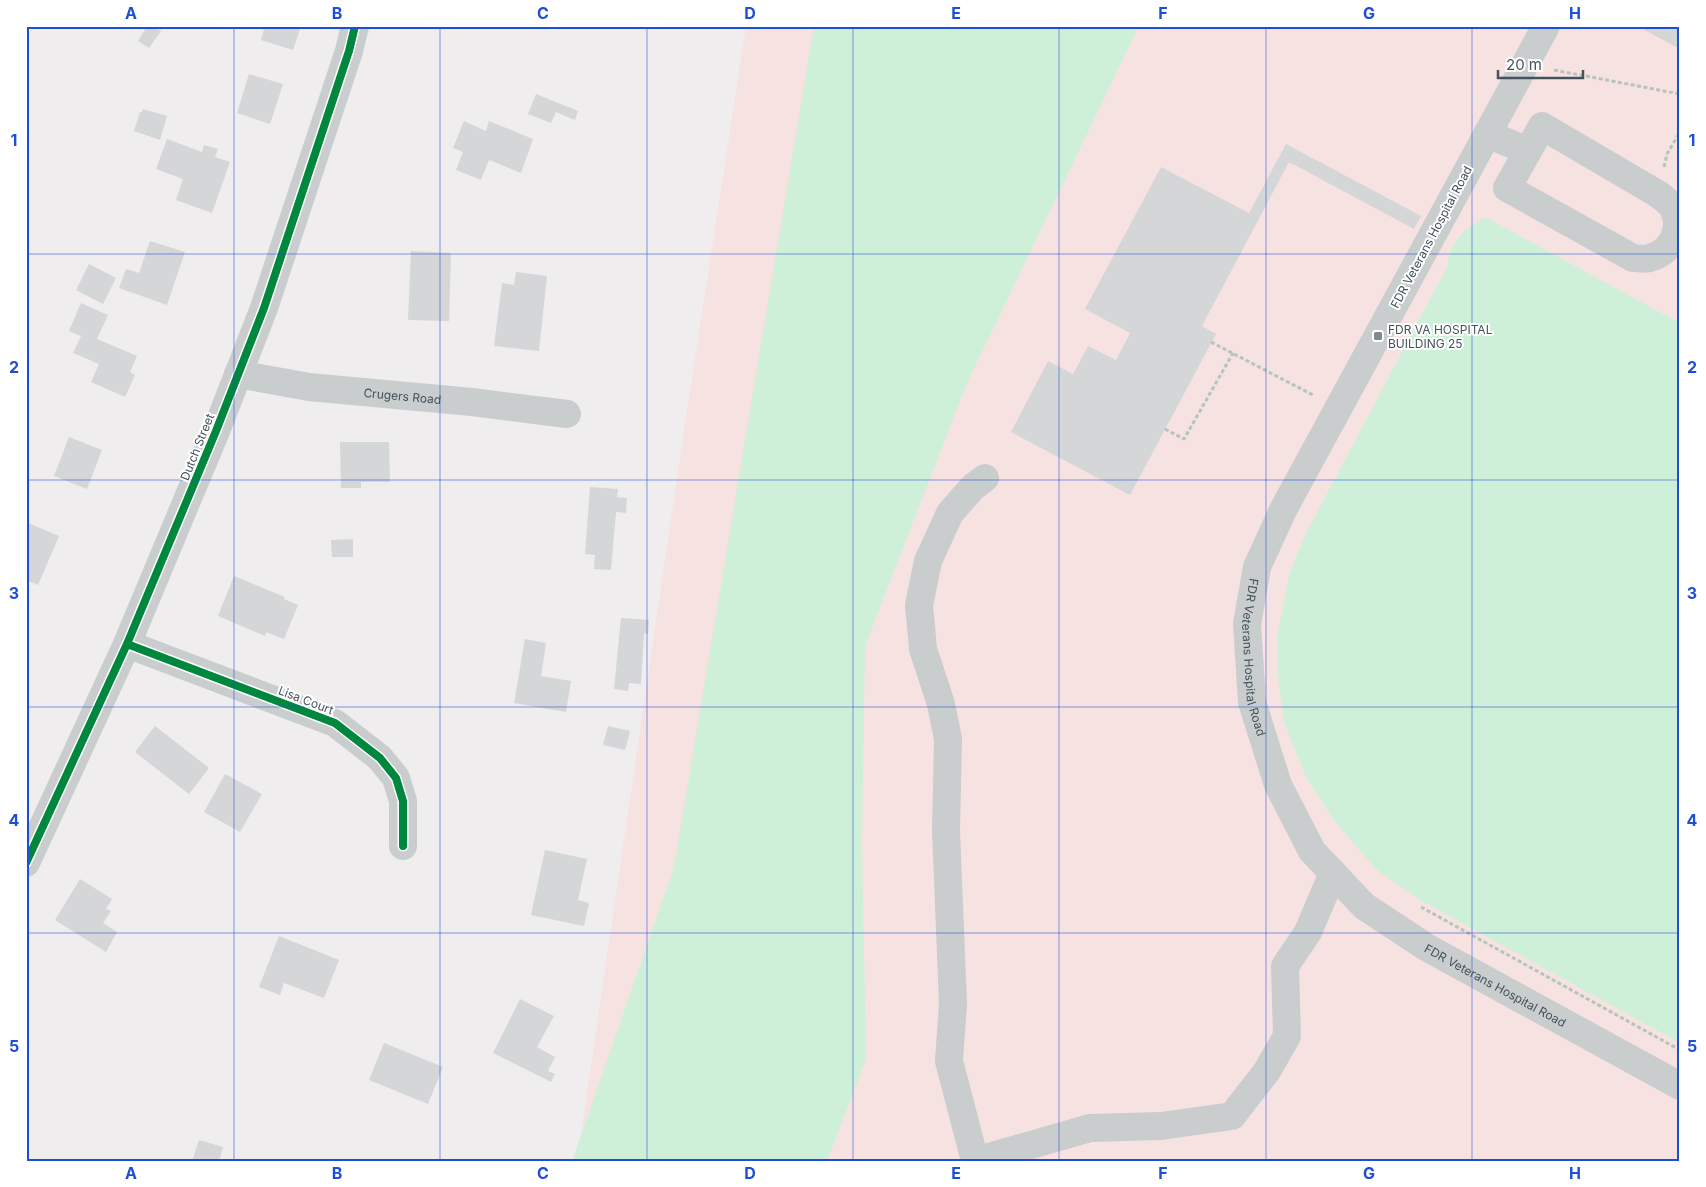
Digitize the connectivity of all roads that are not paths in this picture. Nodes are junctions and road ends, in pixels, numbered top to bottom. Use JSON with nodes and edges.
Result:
{"nodes":[{"id":1,"x":355,"y":26,"type":"edge"},
{"id":2,"x":1546,"y":26,"type":"edge"},
{"id":3,"x":1487,"y":134,"type":"junction"},
{"id":4,"x":1528,"y":151,"type":"junction"},
{"id":5,"x":238,"y":374,"type":"junction"},
{"id":6,"x":567,"y":414,"type":"dead end"},
{"id":7,"x":985,"y":478,"type":"dead end"},
{"id":8,"x":126,"y":644,"type":"junction"},
{"id":9,"x":403,"y":846,"type":"dead end"},
{"id":10,"x":26,"y":863,"type":"edge"},
{"id":11,"x":1333,"y":873,"type":"junction"},
{"id":12,"x":1680,"y":1086,"type":"edge"},
{"id":13,"x":975,"y":1161,"type":"edge"}],
"edges":[{"from":1,"to":5,"type":"street","name":"Dutch Street"},
{"from":2,"to":3,"type":"street","name":"FDR Veterans Hospital Road"},
{"from":3,"to":4,"type":"street"},
{"from":3,"to":11,"type":"street","name":"FDR Veterans Hospital Road"},
{"from":4,"to":4,"type":"street"},
{"from":5,"to":6,"type":"street","name":"Crugers Road"},
{"from":5,"to":8,"type":"street","name":"Dutch Street"},
{"from":7,"to":13,"type":"street"},
{"from":8,"to":9,"type":"street","name":"Lisa Court"},
{"from":8,"to":10,"type":"street","name":"Dutch Street"},
{"from":11,"to":12,"type":"street","name":"FDR Veterans Hospital Road"},
{"from":11,"to":13,"type":"street"}]}
